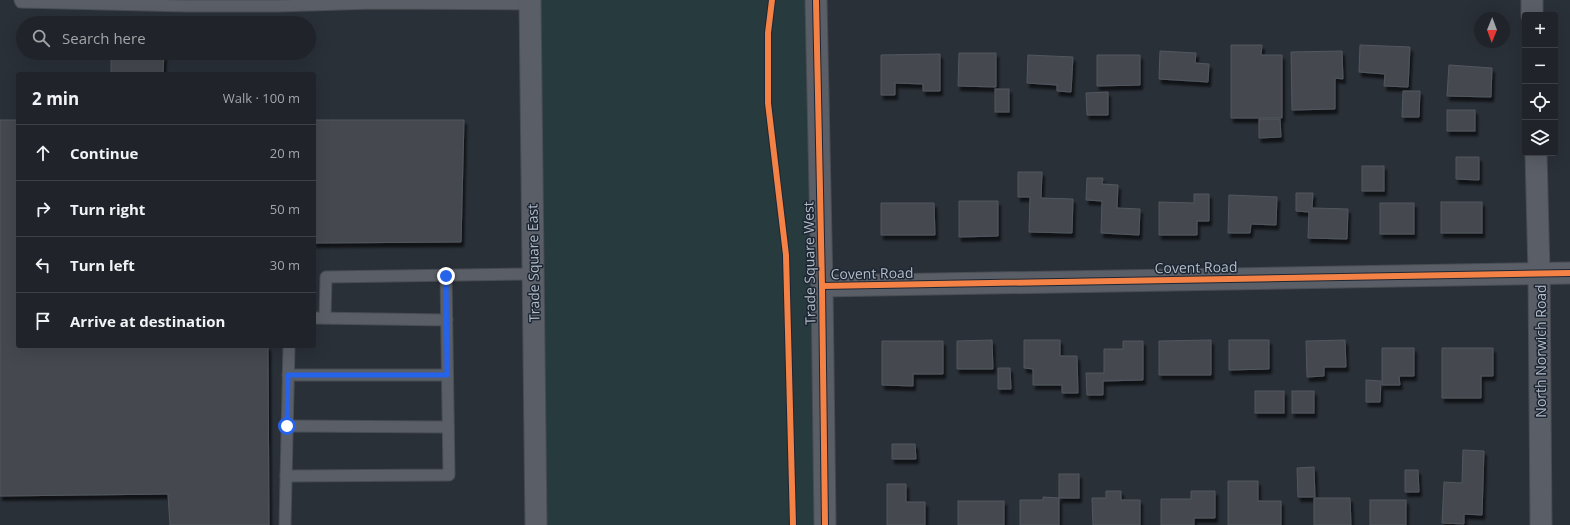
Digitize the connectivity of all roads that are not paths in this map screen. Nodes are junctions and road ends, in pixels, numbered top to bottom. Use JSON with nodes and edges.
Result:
{"nodes":[{"id":1,"x":20,"y":0,"type":"edge"},
{"id":2,"x":816,"y":0,"type":"edge"},
{"id":3,"x":1532,"y":0,"type":"edge"},
{"id":4,"x":530,"y":2,"type":"edge"},
{"id":5,"x":1532,"y":12,"type":"edge"},
{"id":6,"x":1536,"y":156,"type":"edge"},
{"id":7,"x":1540,"y":273,"type":"junction"},
{"id":8,"x":1570,"y":273,"type":"edge"},
{"id":9,"x":533,"y":274,"type":"junction"},
{"id":10,"x":446,"y":276,"type":"junction"},
{"id":11,"x":822,"y":286,"type":"junction"},
{"id":12,"x":320,"y":318,"type":"edge"},
{"id":13,"x":447,"y":320,"type":"junction"},
{"id":14,"x":289,"y":348,"type":"edge"},
{"id":15,"x":288,"y":375,"type":"junction"},
{"id":16,"x":447,"y":375,"type":"junction"},
{"id":17,"x":287,"y":426,"type":"junction"},
{"id":18,"x":448,"y":427,"type":"junction"},
{"id":19,"x":286,"y":476,"type":"junction"},
{"id":20,"x":285,"y":525,"type":"edge"},
{"id":21,"x":536,"y":525,"type":"edge"},
{"id":22,"x":825,"y":525,"type":"edge"},
{"id":23,"x":1541,"y":525,"type":"edge"}],
"edges":[{"from":1,"to":4,"type":"lane"},
{"from":2,"to":11,"type":"street","name":"Trade Square West"},
{"from":3,"to":5,"type":"street"},
{"from":4,"to":9,"type":"street","name":"Trade Square East"},
{"from":6,"to":7,"type":"street","name":"North Norwich Road"},
{"from":7,"to":8,"type":"street","name":"Covent Road"},
{"from":7,"to":11,"type":"street","name":"Covent Road"},
{"from":7,"to":23,"type":"street","name":"North Norwich Road"},
{"from":9,"to":10,"type":"lane"},
{"from":9,"to":21,"type":"street","name":"Trade Square East"},
{"from":10,"to":12,"type":"lane"},
{"from":10,"to":13,"type":"lane"},
{"from":11,"to":22,"type":"street","name":"Trade Square West"},
{"from":12,"to":13,"type":"lane"},
{"from":13,"to":16,"type":"lane"},
{"from":14,"to":15,"type":"lane"},
{"from":15,"to":16,"type":"lane"},
{"from":15,"to":17,"type":"lane"},
{"from":16,"to":18,"type":"lane"},
{"from":17,"to":18,"type":"lane"},
{"from":17,"to":19,"type":"lane"},
{"from":18,"to":19,"type":"lane"},
{"from":19,"to":20,"type":"lane"}]}
